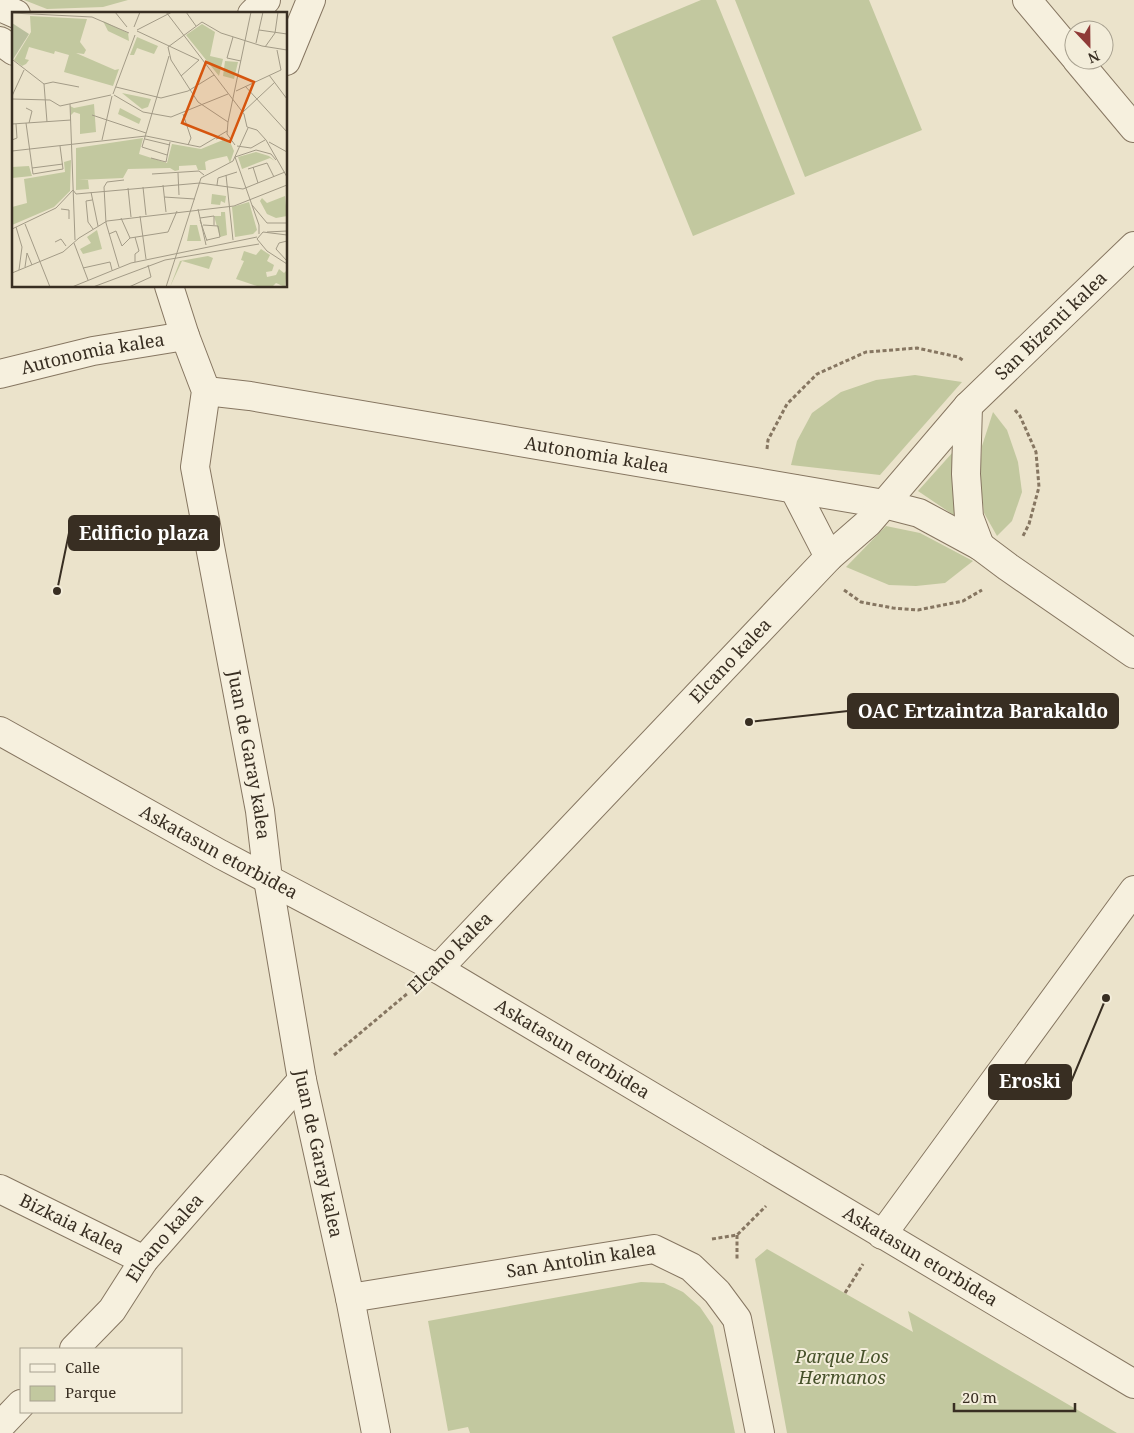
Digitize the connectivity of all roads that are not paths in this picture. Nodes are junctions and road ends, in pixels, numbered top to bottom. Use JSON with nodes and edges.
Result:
{"nodes":[{"id":1,"x":266,"y":0,"type":"edge"},
{"id":2,"x":311,"y":0,"type":"edge"},
{"id":3,"x":1027,"y":0,"type":"edge"},
{"id":4,"x":0,"y":7,"type":"edge"},
{"id":5,"x":12,"y":12,"type":"edge"},
{"id":6,"x":254,"y":12,"type":"edge"},
{"id":7,"x":0,"y":41,"type":"edge"},
{"id":8,"x":1064,"y":44,"type":"edge"},
{"id":9,"x":12,"y":50,"type":"edge"},
{"id":10,"x":288,"y":55,"type":"edge"},
{"id":11,"x":1085,"y":70,"type":"edge"},
{"id":12,"x":1134,"y":128,"type":"edge"},
{"id":13,"x":1134,"y":246,"type":"edge"},
{"id":14,"x":170,"y":288,"type":"edge"},
{"id":15,"x":185,"y":336,"type":"junction"},
{"id":16,"x":0,"y":374,"type":"edge"},
{"id":17,"x":206,"y":391,"type":"junction"},
{"id":18,"x":968,"y":406,"type":"junction"},
{"id":19,"x":794,"y":490,"type":"junction"},
{"id":20,"x":884,"y":504,"type":"junction"},
{"id":21,"x":980,"y":546,"type":"junction"},
{"id":22,"x":829,"y":557,"type":"junction"},
{"id":23,"x":1134,"y":654,"type":"edge"},
{"id":24,"x":0,"y":731,"type":"edge"},
{"id":25,"x":268,"y":880,"type":"junction"},
{"id":26,"x":1134,"y":890,"type":"edge"},
{"id":27,"x":438,"y":969,"type":"junction"},
{"id":28,"x":302,"y":1080,"type":"junction"},
{"id":29,"x":0,"y":1190,"type":"edge"},
{"id":30,"x":882,"y":1235,"type":"junction"},
{"id":31,"x":144,"y":1260,"type":"junction"},
{"id":32,"x":350,"y":1298,"type":"junction"},
{"id":33,"x":75,"y":1348,"type":"edge"},
{"id":34,"x":1134,"y":1384,"type":"edge"},
{"id":35,"x":20,"y":1405,"type":"edge"},
{"id":36,"x":0,"y":1426,"type":"edge"},
{"id":37,"x":376,"y":1433,"type":"edge"},
{"id":38,"x":760,"y":1433,"type":"edge"}],
"edges":[{"from":1,"to":6,"type":"street"},
{"from":2,"to":10,"type":"street"},
{"from":3,"to":8,"type":"street"},
{"from":4,"to":5,"type":"street"},
{"from":7,"to":9,"type":"street"},
{"from":11,"to":12,"type":"street"},
{"from":13,"to":18,"type":"street","name":"San Bizenti kalea"},
{"from":14,"to":15,"type":"street","name":"Juan de Garay kalea"},
{"from":15,"to":16,"type":"street","name":"Autonomia kalea"},
{"from":15,"to":17,"type":"street","name":"Juan de Garay kalea"},
{"from":17,"to":19,"type":"street","name":"Autonomia kalea"},
{"from":17,"to":25,"type":"street","name":"Juan de Garay kalea"},
{"from":18,"to":20,"type":"street","name":"Elcano kalea"},
{"from":18,"to":21,"type":"street"},
{"from":19,"to":20,"type":"street","name":"Autonomia kalea"},
{"from":19,"to":22,"type":"street"},
{"from":20,"to":21,"type":"street","name":"Autonomia kalea"},
{"from":20,"to":22,"type":"street","name":"Elcano kalea"},
{"from":21,"to":23,"type":"street","name":"Autonomia kalea"},
{"from":22,"to":27,"type":"street","name":"Elcano kalea"},
{"from":24,"to":25,"type":"street","name":"Askatasun etorbidea"},
{"from":25,"to":27,"type":"street","name":"Askatasun etorbidea"},
{"from":25,"to":28,"type":"street","name":"Juan de Garay kalea"},
{"from":26,"to":30,"type":"street"},
{"from":27,"to":30,"type":"street","name":"Askatasun etorbidea"},
{"from":28,"to":31,"type":"street","name":"Elcano kalea"},
{"from":28,"to":32,"type":"street","name":"Juan de Garay kalea"},
{"from":29,"to":31,"type":"street","name":"Bizkaia kalea"},
{"from":30,"to":34,"type":"street","name":"Askatasun etorbidea"},
{"from":31,"to":33,"type":"street","name":"Elcano kalea"},
{"from":32,"to":37,"type":"street","name":"Juan de Garay kalea"},
{"from":32,"to":38,"type":"street","name":"San Antolin kalea"},
{"from":35,"to":36,"type":"street"}]}
